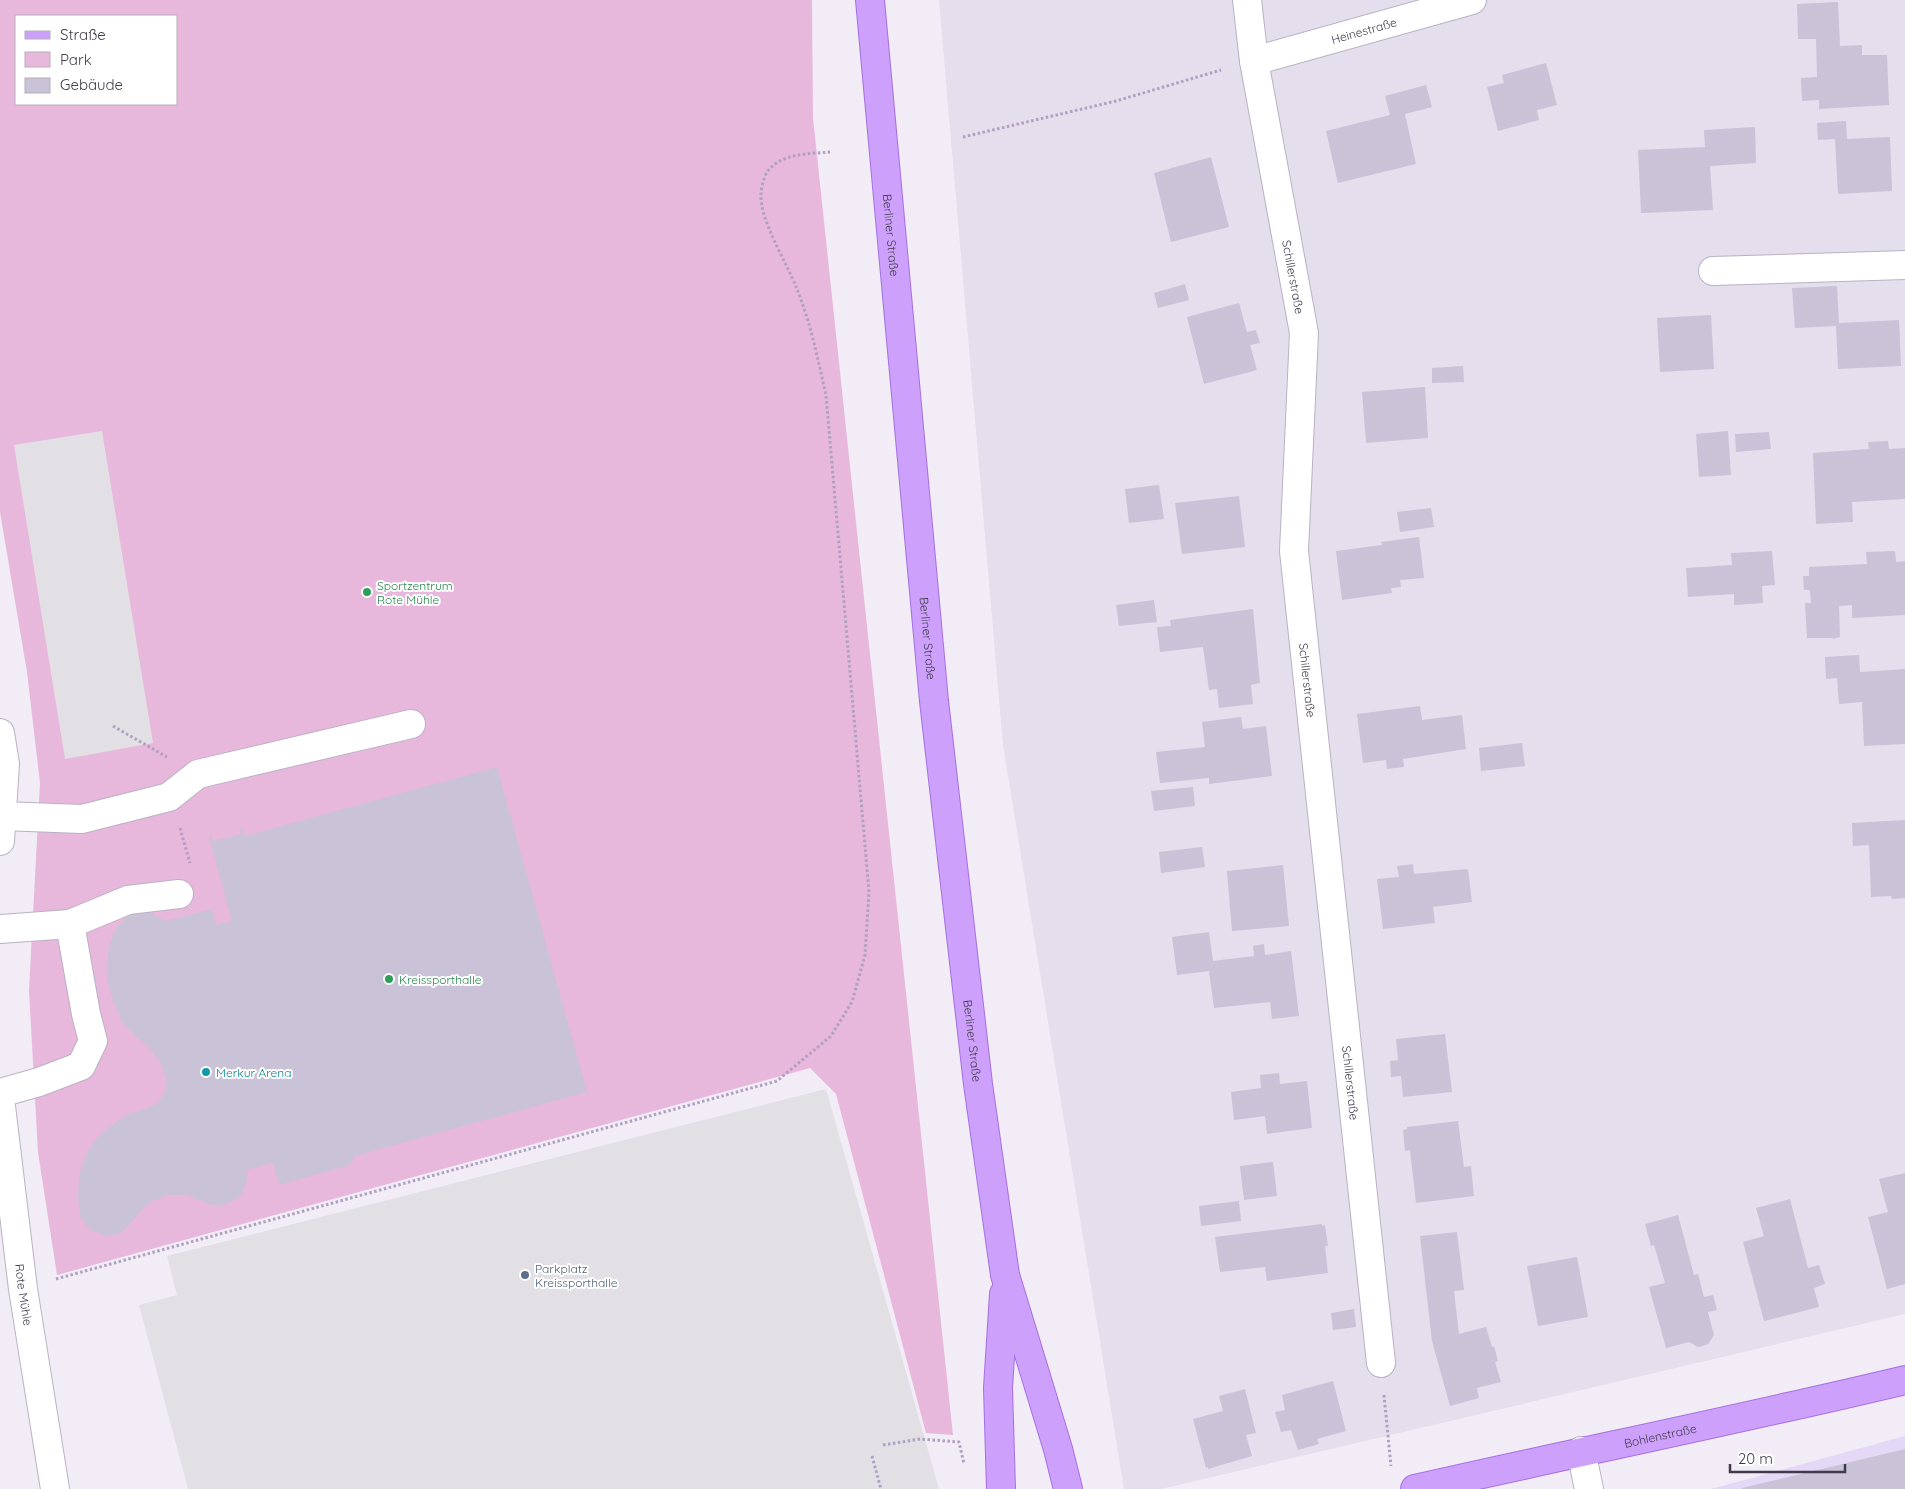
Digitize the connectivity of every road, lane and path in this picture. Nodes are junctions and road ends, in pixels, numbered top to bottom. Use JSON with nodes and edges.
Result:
{"nodes":[{"id":1,"x":870,"y":0,"type":"edge"},
{"id":2,"x":1247,"y":0,"type":"edge"},
{"id":3,"x":1472,"y":0,"type":"edge"},
{"id":4,"x":1254,"y":61,"type":"junction"},
{"id":5,"x":963,"y":137,"type":"dead end"},
{"id":6,"x":830,"y":152,"type":"dead end"},
{"id":7,"x":1905,"y":265,"type":"edge"},
{"id":8,"x":1713,"y":271,"type":"dead end"},
{"id":9,"x":411,"y":724,"type":"dead end"},
{"id":10,"x":113,"y":726,"type":"dead end"},
{"id":11,"x":0,"y":733,"type":"edge"},
{"id":12,"x":198,"y":774,"type":"junction"},
{"id":13,"x":178,"y":821,"type":"dead end"},
{"id":14,"x":1,"y":828,"type":"edge"},
{"id":15,"x":186,"y":848,"type":"dead end"},
{"id":16,"x":179,"y":894,"type":"dead end"},
{"id":17,"x":70,"y":924,"type":"junction"},
{"id":18,"x":0,"y":929,"type":"edge"},
{"id":19,"x":0,"y":1094,"type":"edge"},
{"id":20,"x":0,"y":1098,"type":"edge"},
{"id":21,"x":1005,"y":1275,"type":"junction"},
{"id":22,"x":23,"y":1289,"type":"junction"},
{"id":23,"x":1381,"y":1362,"type":"joint"},
{"id":24,"x":1905,"y":1380,"type":"edge"},
{"id":25,"x":883,"y":1445,"type":"dead end"},
{"id":26,"x":1581,"y":1451,"type":"junction"},
{"id":27,"x":872,"y":1456,"type":"dead end"},
{"id":28,"x":965,"y":1470,"type":"dead end"},
{"id":29,"x":1391,"y":1470,"type":"dead end"},
{"id":30,"x":55,"y":1489,"type":"edge"},
{"id":31,"x":881,"y":1489,"type":"edge"},
{"id":32,"x":1001,"y":1489,"type":"edge"},
{"id":33,"x":1068,"y":1489,"type":"edge"},
{"id":34,"x":1415,"y":1489,"type":"edge"},
{"id":35,"x":1589,"y":1489,"type":"edge"}],
"edges":[{"from":1,"to":21,"type":"main road","name":"Berliner Straße"},
{"from":2,"to":4,"type":"street","name":"Schillerstraße"},
{"from":3,"to":4,"type":"street","name":"Heinestraße"},
{"from":4,"to":5,"type":"path"},
{"from":4,"to":23,"type":"street","name":"Schillerstraße"},
{"from":6,"to":22,"type":"path"},
{"from":7,"to":8,"type":"street"},
{"from":9,"to":12,"type":"street"},
{"from":10,"to":12,"type":"path"},
{"from":11,"to":14,"type":"street"},
{"from":12,"to":14,"type":"street"},
{"from":13,"to":15,"type":"path"},
{"from":16,"to":17,"type":"street"},
{"from":17,"to":18,"type":"street"},
{"from":17,"to":19,"type":"street"},
{"from":20,"to":22,"type":"street","name":"Rote Mühle"},
{"from":21,"to":32,"type":"main road","name":"Berliner Straße"},
{"from":21,"to":33,"type":"main road","name":"Berliner Straße"},
{"from":22,"to":30,"type":"street","name":"Rote Mühle"},
{"from":23,"to":29,"type":"path"},
{"from":24,"to":26,"type":"main road","name":"Bohlenstraße"},
{"from":25,"to":28,"type":"path"},
{"from":26,"to":34,"type":"main road","name":"Bohlenstraße"},
{"from":26,"to":35,"type":"street"},
{"from":27,"to":31,"type":"path"}]}
